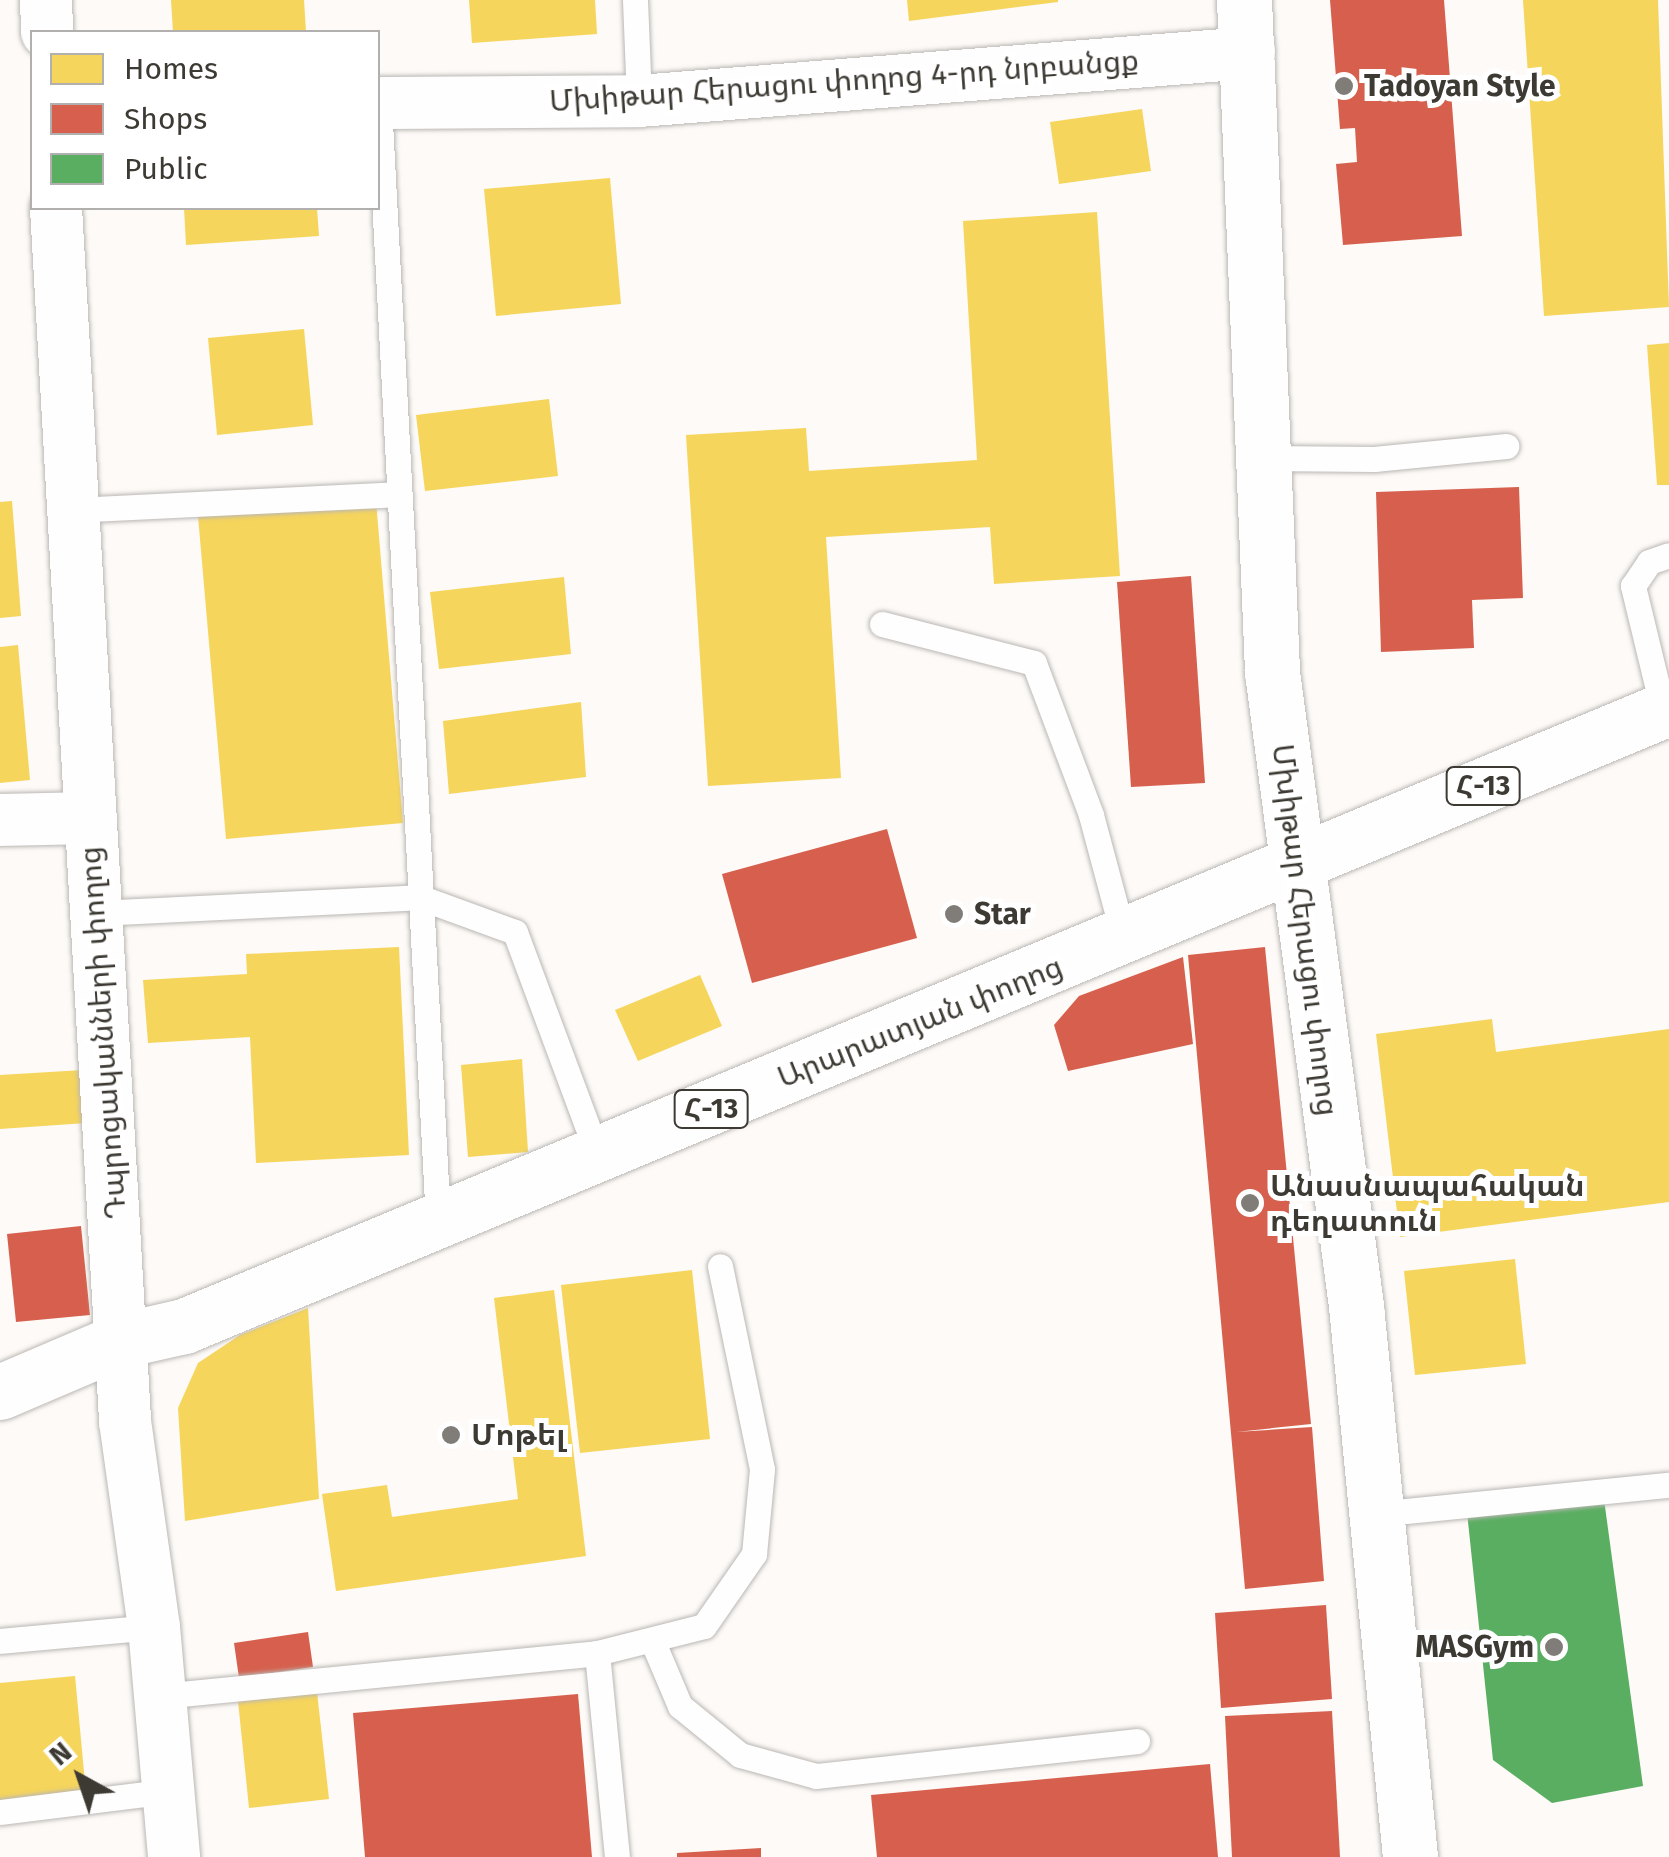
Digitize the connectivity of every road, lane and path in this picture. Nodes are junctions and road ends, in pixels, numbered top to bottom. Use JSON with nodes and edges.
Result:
{"nodes":[{"id":1,"x":46,"y":0,"type":"edge"},
{"id":2,"x":635,"y":0,"type":"edge"},
{"id":3,"x":1244,"y":0,"type":"edge"},
{"id":4,"x":47,"y":30,"type":"edge"},
{"id":5,"x":1250,"y":53,"type":"junction"},
{"id":6,"x":640,"y":101,"type":"junction"},
{"id":7,"x":380,"y":102,"type":"edge"},
{"id":8,"x":380,"y":123,"type":"edge"},
{"id":9,"x":56,"y":210,"type":"edge"},
{"id":10,"x":1506,"y":446,"type":"dead end"},
{"id":11,"x":1264,"y":458,"type":"junction"},
{"id":12,"x":398,"y":494,"type":"junction"},
{"id":13,"x":72,"y":510,"type":"junction"},
{"id":14,"x":1669,"y":555,"type":"edge"},
{"id":15,"x":882,"y":624,"type":"dead end"},
{"id":16,"x":1666,"y":709,"type":"edge"},
{"id":17,"x":88,"y":818,"type":"junction"},
{"id":18,"x":0,"y":820,"type":"edge"},
{"id":19,"x":1297,"y":866,"type":"junction"},
{"id":20,"x":419,"y":897,"type":"junction"},
{"id":21,"x":97,"y":913,"type":"junction"},
{"id":22,"x":1124,"y":938,"type":"junction"},
{"id":23,"x":598,"y":1155,"type":"junction"},
{"id":24,"x":438,"y":1222,"type":"junction"},
{"id":25,"x":720,"y":1266,"type":"dead end"},
{"id":26,"x":122,"y":1340,"type":"junction"},
{"id":27,"x":0,"y":1392,"type":"edge"},
{"id":28,"x":1669,"y":1485,"type":"edge"},
{"id":29,"x":1376,"y":1514,"type":"junction"},
{"id":30,"x":154,"y":1627,"type":"junction"},
{"id":31,"x":652,"y":1640,"type":"junction"},
{"id":32,"x":0,"y":1641,"type":"edge"},
{"id":33,"x":597,"y":1653,"type":"junction"},
{"id":34,"x":160,"y":1696,"type":"junction"},
{"id":35,"x":1137,"y":1741,"type":"dead end"},
{"id":36,"x":168,"y":1791,"type":"junction"},
{"id":37,"x":0,"y":1812,"type":"edge"},
{"id":38,"x":174,"y":1857,"type":"edge"},
{"id":39,"x":617,"y":1857,"type":"edge"},
{"id":40,"x":1410,"y":1857,"type":"edge"}],
"edges":[{"from":1,"to":4,"type":"street"},
{"from":2,"to":6,"type":"lane"},
{"from":3,"to":5,"type":"street","name":"Մխիթար Հերացու փողոց"},
{"from":5,"to":6,"type":"street","name":"Մխիթար Հերացու փողոց 4-րդ նրբանցք"},
{"from":5,"to":11,"type":"street","name":"Մխիթար Հերացու փողոց"},
{"from":6,"to":7,"type":"street","name":"Մխիթար Հերացու փողոց 4-րդ նրբանցք"},
{"from":8,"to":12,"type":"lane"},
{"from":9,"to":13,"type":"street","name":"Դպրոցականների փողոց"},
{"from":10,"to":11,"type":"lane"},
{"from":11,"to":19,"type":"street","name":"Մխիթար Հերացու փողոց"},
{"from":12,"to":13,"type":"lane"},
{"from":12,"to":20,"type":"lane"},
{"from":13,"to":17,"type":"street","name":"Դպրոցականների փողոց"},
{"from":14,"to":16,"type":"lane"},
{"from":15,"to":22,"type":"lane"},
{"from":16,"to":19,"type":"street","name":"Արարատյան փողոց","number":"Հ-13"},
{"from":17,"to":18,"type":"street"},
{"from":17,"to":21,"type":"street","name":"Դպրոցականների փողոց"},
{"from":19,"to":22,"type":"street","name":"Արարատյան փողոց","number":"Հ-13"},
{"from":19,"to":29,"type":"street","name":"Մխիթար Հերացու փողոց"},
{"from":20,"to":21,"type":"lane"},
{"from":20,"to":23,"type":"lane"},
{"from":20,"to":24,"type":"lane"},
{"from":21,"to":26,"type":"street","name":"Դպրոցականների փողոց"},
{"from":22,"to":23,"type":"street","name":"Արարատյան փողոց","number":"Հ-13"},
{"from":23,"to":24,"type":"street","name":"Արարատյան փողոց","number":"Հ-13"},
{"from":24,"to":26,"type":"street","name":"Արարատյան փողոց","number":"Հ-13"},
{"from":25,"to":31,"type":"lane"},
{"from":26,"to":27,"type":"street","name":"Արարատյան փողոց","number":"Հ-13"},
{"from":26,"to":30,"type":"street","name":"Դպրոցականների փողոց"},
{"from":28,"to":29,"type":"lane"},
{"from":29,"to":40,"type":"street","name":"Մխիթար Հերացու փողոց"},
{"from":30,"to":32,"type":"lane"},
{"from":30,"to":34,"type":"street","name":"Դպրոցականների փողոց"},
{"from":31,"to":33,"type":"lane"},
{"from":31,"to":35,"type":"lane"},
{"from":33,"to":34,"type":"lane"},
{"from":33,"to":39,"type":"lane"},
{"from":34,"to":36,"type":"street","name":"Դպրոցականների փողոց"},
{"from":36,"to":37,"type":"lane"},
{"from":36,"to":38,"type":"street","name":"Դպրոցականների փողոց"}]}
